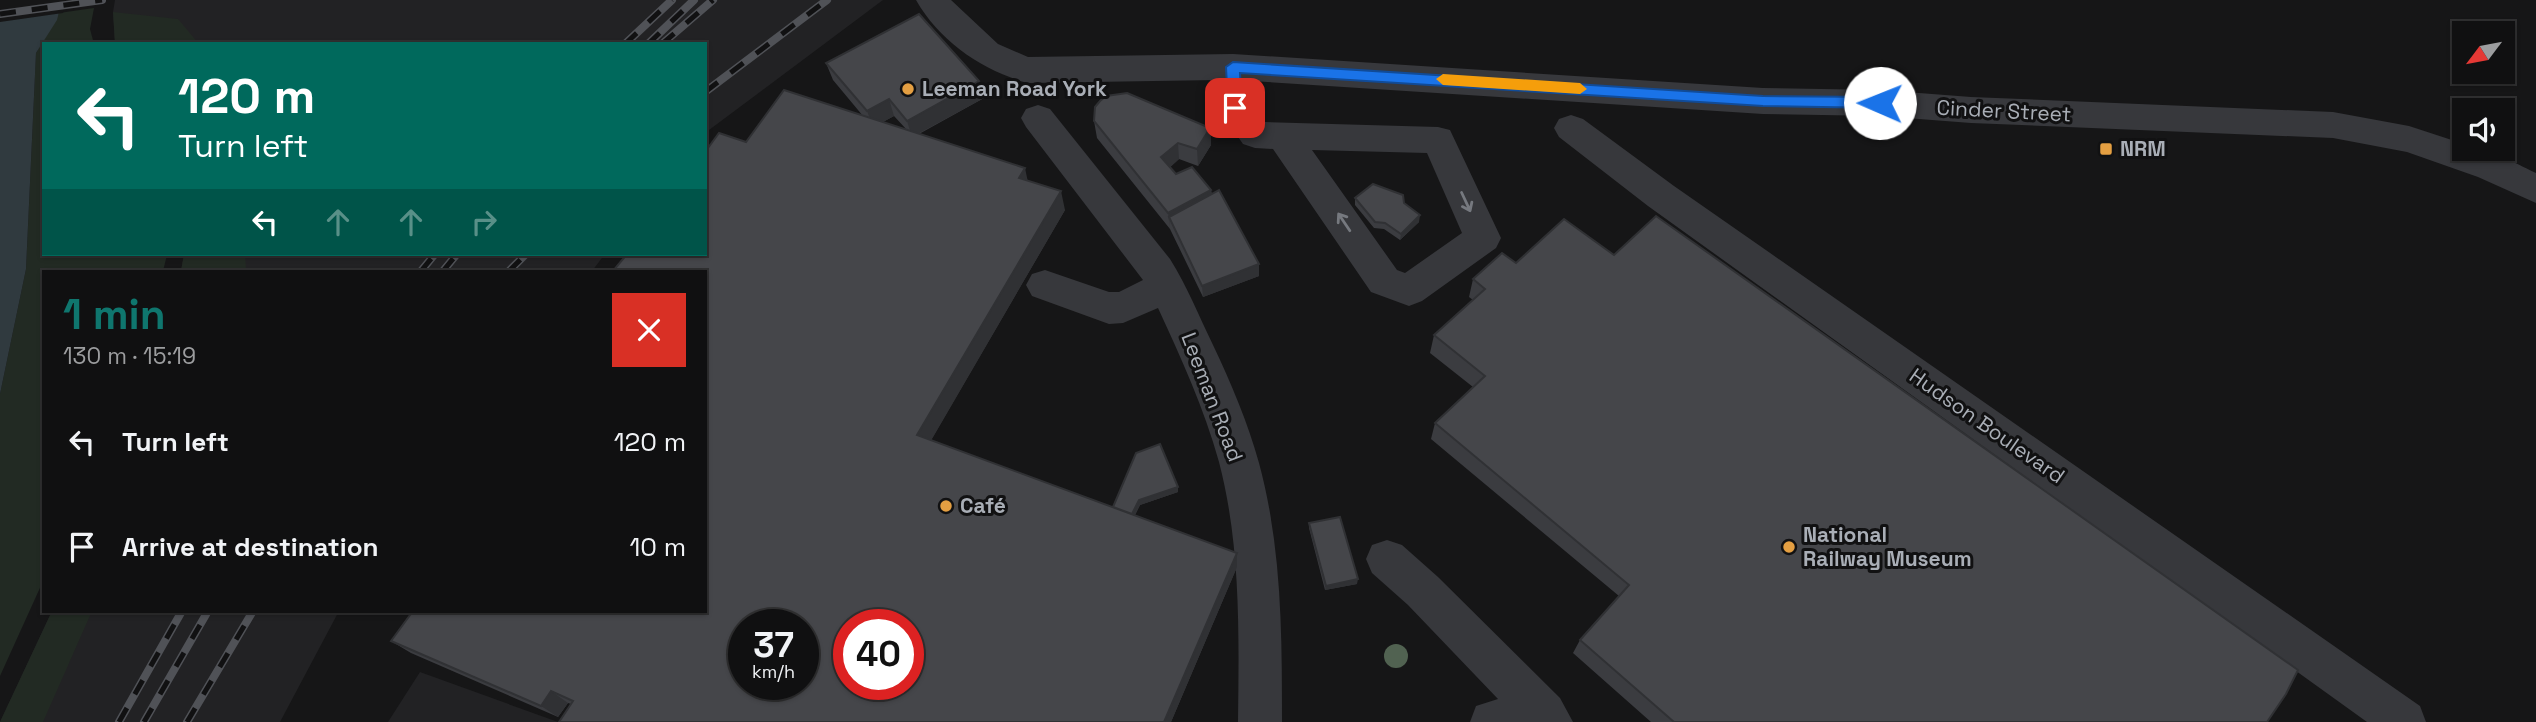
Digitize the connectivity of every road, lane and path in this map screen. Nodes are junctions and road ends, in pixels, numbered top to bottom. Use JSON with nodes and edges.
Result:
{"nodes":[{"id":1,"x":932,"y":0,"type":"edge"},
{"id":2,"x":1233,"y":67,"type":"junction"},
{"id":3,"x":1038,"y":118,"type":"dead end"},
{"id":4,"x":1570,"y":128,"type":"dead end"},
{"id":5,"x":1284,"y":137,"type":"junction"},
{"id":6,"x":2536,"y":189,"type":"edge"},
{"id":7,"x":1045,"y":285,"type":"dead end"},
{"id":8,"x":1167,"y":286,"type":"junction"},
{"id":9,"x":1387,"y":559,"type":"dead end"},
{"id":10,"x":1548,"y":717,"type":"edge"},
{"id":11,"x":1261,"y":722,"type":"edge"},
{"id":12,"x":1492,"y":722,"type":"edge"},
{"id":13,"x":2404,"y":722,"type":"edge"}],
"edges":[{"from":1,"to":2,"type":"street","name":"Cinder Street"},
{"from":2,"to":5,"type":"street"},
{"from":2,"to":6,"type":"street","name":"Cinder Street"},
{"from":3,"to":8,"type":"street","name":"Leeman Road"},
{"from":4,"to":13,"type":"street","name":"Hudson Boulevard"},
{"from":5,"to":5,"type":"street","one_way":true},
{"from":7,"to":8,"type":"street"},
{"from":8,"to":11,"type":"street","name":"Leeman Road"},
{"from":9,"to":10,"type":"street"},
{"from":10,"to":12,"type":"street"}]}
